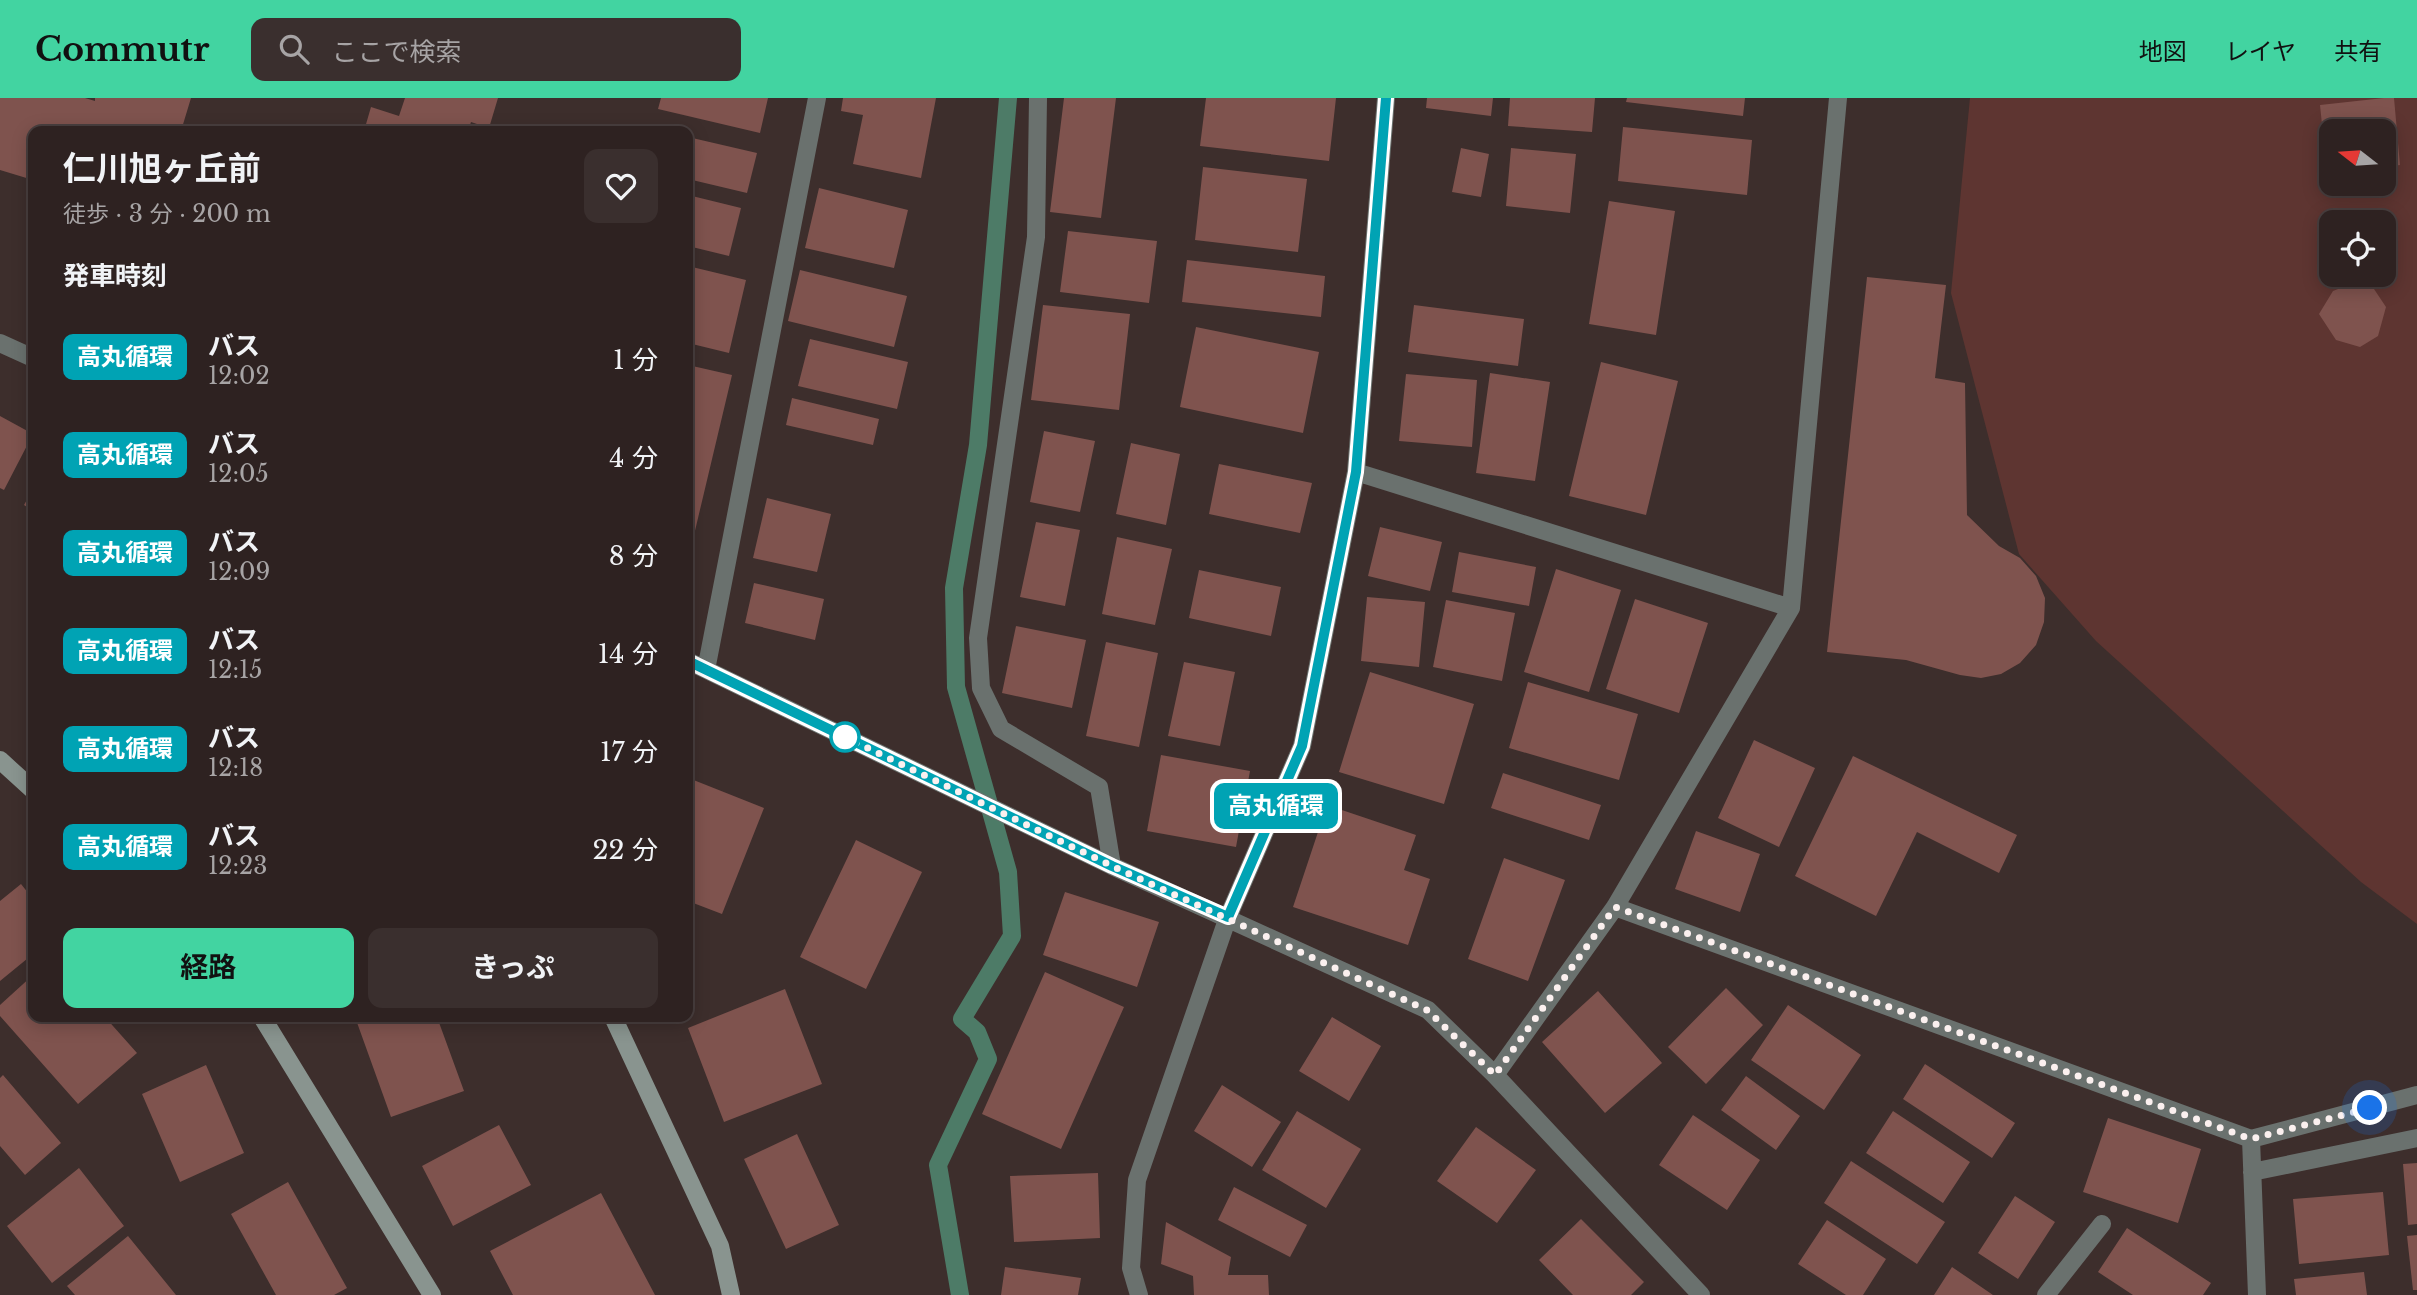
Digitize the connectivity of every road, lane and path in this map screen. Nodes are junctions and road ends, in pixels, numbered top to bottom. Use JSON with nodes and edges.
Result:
{"nodes":[{"id":1,"x":817,"y":98,"type":"edge"},
{"id":2,"x":1038,"y":98,"type":"edge"},
{"id":3,"x":1386,"y":98,"type":"edge"},
{"id":4,"x":1838,"y":98,"type":"edge"},
{"id":5,"x":0,"y":344,"type":"edge"},
{"id":6,"x":28,"y":356,"type":"edge"},
{"id":7,"x":1356,"y":472,"type":"junction"},
{"id":8,"x":1791,"y":608,"type":"junction"},
{"id":9,"x":693,"y":664,"type":"edge"},
{"id":10,"x":706,"y":670,"type":"junction"},
{"id":11,"x":0,"y":760,"type":"edge"},
{"id":12,"x":28,"y":785,"type":"edge"},
{"id":13,"x":1112,"y":866,"type":"junction"},
{"id":14,"x":1615,"y":907,"type":"junction"},
{"id":15,"x":1228,"y":917,"type":"junction"},
{"id":16,"x":265,"y":1022,"type":"edge"},
{"id":17,"x":615,"y":1022,"type":"edge"},
{"id":18,"x":1495,"y":1075,"type":"junction"},
{"id":19,"x":2417,"y":1095,"type":"edge"},
{"id":20,"x":2417,"y":1138,"type":"edge"},
{"id":21,"x":2251,"y":1139,"type":"junction"},
{"id":22,"x":2252,"y":1172,"type":"junction"},
{"id":23,"x":2102,"y":1224,"type":"dead end"},
{"id":24,"x":432,"y":1295,"type":"edge"},
{"id":25,"x":732,"y":1295,"type":"edge"},
{"id":26,"x":1139,"y":1295,"type":"edge"},
{"id":27,"x":1701,"y":1295,"type":"edge"},
{"id":28,"x":2046,"y":1295,"type":"edge"},
{"id":29,"x":2257,"y":1295,"type":"edge"}],
"edges":[{"from":1,"to":10,"type":"street"},
{"from":2,"to":13,"type":"street"},
{"from":3,"to":7,"type":"street"},
{"from":4,"to":8,"type":"street"},
{"from":5,"to":6,"type":"street"},
{"from":7,"to":8,"type":"street"},
{"from":7,"to":15,"type":"street"},
{"from":8,"to":14,"type":"street"},
{"from":9,"to":10,"type":"street"},
{"from":10,"to":13,"type":"street"},
{"from":11,"to":12,"type":"street"},
{"from":13,"to":15,"type":"street"},
{"from":14,"to":18,"type":"street"},
{"from":14,"to":21,"type":"street"},
{"from":15,"to":18,"type":"street"},
{"from":15,"to":26,"type":"street"},
{"from":16,"to":24,"type":"street"},
{"from":17,"to":25,"type":"street"},
{"from":18,"to":27,"type":"street"},
{"from":19,"to":21,"type":"street"},
{"from":20,"to":22,"type":"street"},
{"from":21,"to":22,"type":"street"},
{"from":22,"to":29,"type":"street"},
{"from":23,"to":28,"type":"street"}]}
